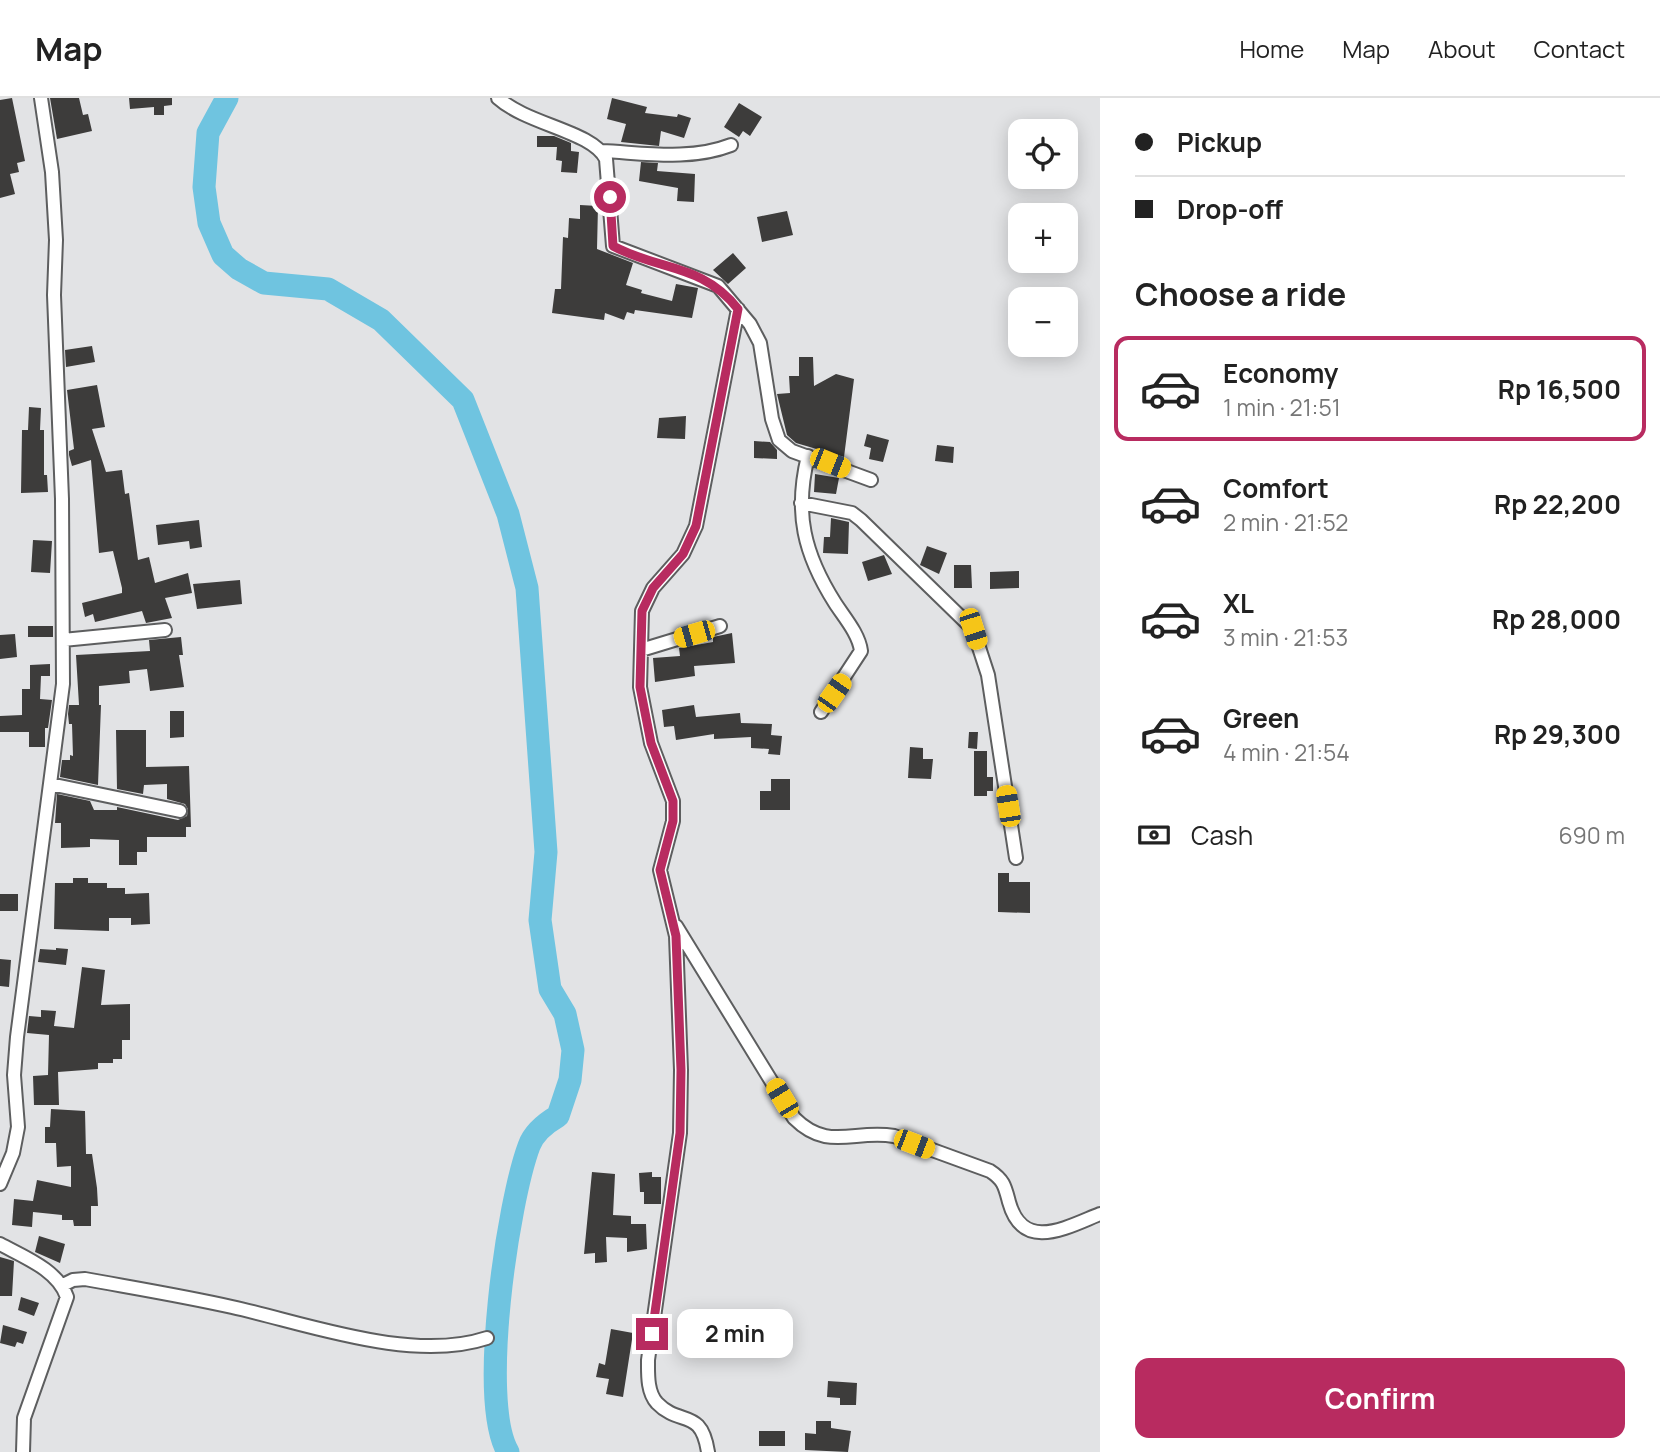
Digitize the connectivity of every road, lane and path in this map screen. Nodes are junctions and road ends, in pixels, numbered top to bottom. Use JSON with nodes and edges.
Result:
{"nodes":[{"id":1,"x":41,"y":98,"type":"edge"},
{"id":2,"x":498,"y":98,"type":"edge"},
{"id":3,"x":731,"y":145,"type":"dead end"},
{"id":4,"x":602,"y":151,"type":"junction"},
{"id":5,"x":738,"y":309,"type":"junction"},
{"id":6,"x":808,"y":456,"type":"junction"},
{"id":7,"x":871,"y":480,"type":"dead end"},
{"id":8,"x":801,"y":503,"type":"junction"},
{"id":9,"x":720,"y":626,"type":"dead end"},
{"id":10,"x":165,"y":630,"type":"dead end"},
{"id":11,"x":63,"y":640,"type":"junction"},
{"id":12,"x":641,"y":650,"type":"junction"},
{"id":13,"x":821,"y":712,"type":"dead end"},
{"id":14,"x":50,"y":784,"type":"junction"},
{"id":15,"x":180,"y":811,"type":"dead end"},
{"id":16,"x":1016,"y":858,"type":"dead end"},
{"id":17,"x":671,"y":917,"type":"junction"},
{"id":18,"x":0,"y":1184,"type":"edge"},
{"id":19,"x":1100,"y":1214,"type":"edge"},
{"id":20,"x":0,"y":1244,"type":"edge"},
{"id":21,"x":63,"y":1285,"type":"junction"},
{"id":22,"x":487,"y":1338,"type":"dead end"},
{"id":23,"x":23,"y":1452,"type":"edge"},
{"id":24,"x":708,"y":1452,"type":"edge"}],
"edges":[{"from":1,"to":11,"type":"street"},
{"from":2,"to":4,"type":"street"},
{"from":3,"to":4,"type":"street"},
{"from":4,"to":5,"type":"street"},
{"from":5,"to":6,"type":"street"},
{"from":5,"to":12,"type":"street"},
{"from":6,"to":7,"type":"street"},
{"from":6,"to":8,"type":"street"},
{"from":8,"to":13,"type":"street"},
{"from":8,"to":16,"type":"street"},
{"from":9,"to":12,"type":"street"},
{"from":10,"to":11,"type":"street"},
{"from":11,"to":14,"type":"street"},
{"from":12,"to":17,"type":"street"},
{"from":14,"to":15,"type":"street"},
{"from":14,"to":18,"type":"street"},
{"from":17,"to":19,"type":"street"},
{"from":17,"to":24,"type":"street"},
{"from":20,"to":21,"type":"street"},
{"from":21,"to":22,"type":"street"},
{"from":21,"to":23,"type":"street"}]}
